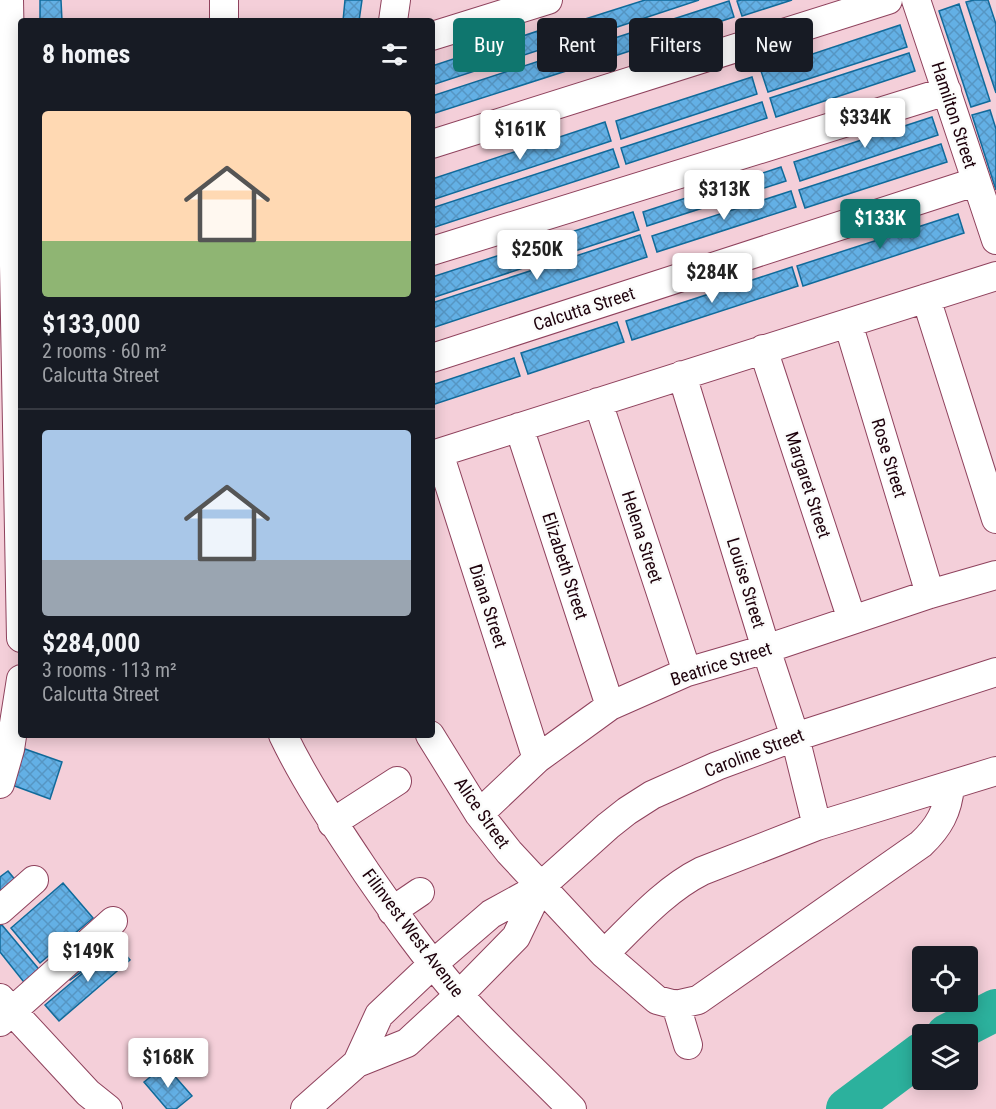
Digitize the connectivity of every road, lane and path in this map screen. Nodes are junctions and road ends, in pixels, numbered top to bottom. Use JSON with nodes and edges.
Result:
{"nodes":[{"id":1,"x":9,"y":0,"type":"edge"},
{"id":2,"x":224,"y":0,"type":"edge"},
{"id":3,"x":396,"y":0,"type":"edge"},
{"id":4,"x":548,"y":0,"type":"edge"},
{"id":5,"x":888,"y":0,"type":"edge"},
{"id":6,"x":916,"y":0,"type":"edge"},
{"id":7,"x":517,"y":5,"type":"edge"},
{"id":8,"x":224,"y":18,"type":"edge"},
{"id":9,"x":393,"y":18,"type":"edge"},
{"id":10,"x":435,"y":35,"type":"edge"},
{"id":11,"x":947,"y":91,"type":"junction"},
{"id":12,"x":435,"y":143,"type":"edge"},
{"id":13,"x":975,"y":182,"type":"junction"},
{"id":14,"x":994,"y":235,"type":"edge"},
{"id":15,"x":435,"y":250,"type":"edge"},
{"id":16,"x":996,"y":276,"type":"edge"},
{"id":17,"x":7,"y":280,"type":"edge"},
{"id":18,"x":926,"y":298,"type":"junction"},
{"id":19,"x":848,"y":323,"type":"junction"},
{"id":20,"x":763,"y":350,"type":"junction"},
{"id":21,"x":435,"y":357,"type":"edge"},
{"id":22,"x":682,"y":375,"type":"junction"},
{"id":23,"x":598,"y":402,"type":"junction"},
{"id":24,"x":519,"y":427,"type":"junction"},
{"id":25,"x":436,"y":454,"type":"edge"},
{"id":26,"x":996,"y":519,"type":"edge"},
{"id":27,"x":9,"y":533,"type":"edge"},
{"id":28,"x":996,"y":575,"type":"edge"},
{"id":29,"x":930,"y":594,"type":"junction"},
{"id":30,"x":18,"y":612,"type":"edge"},
{"id":31,"x":852,"y":620,"type":"junction"},
{"id":32,"x":766,"y":649,"type":"junction"},
{"id":33,"x":687,"y":672,"type":"junction"},
{"id":34,"x":996,"y":672,"type":"edge"},
{"id":35,"x":18,"y":698,"type":"edge"},
{"id":36,"x":610,"y":706,"type":"junction"},
{"id":37,"x":795,"y":737,"type":"junction"},
{"id":38,"x":284,"y":738,"type":"edge"},
{"id":39,"x":432,"y":738,"type":"edge"},
{"id":40,"x":537,"y":759,"type":"junction"},
{"id":41,"x":996,"y":771,"type":"edge"},
{"id":42,"x":396,"y":781,"type":"dead end"},
{"id":43,"x":0,"y":784,"type":"edge"},
{"id":44,"x":950,"y":786,"type":"junction"},
{"id":45,"x":479,"y":814,"type":"junction"},
{"id":46,"x":332,"y":823,"type":"junction"},
{"id":47,"x":817,"y":826,"type":"junction"},
{"id":48,"x":34,"y":879,"type":"dead end"},
{"id":49,"x":540,"y":887,"type":"junction"},
{"id":50,"x":420,"y":892,"type":"dead end"},
{"id":51,"x":0,"y":910,"type":"edge"},
{"id":52,"x":392,"y":910,"type":"junction"},
{"id":53,"x":113,"y":921,"type":"dead end"},
{"id":54,"x":604,"y":954,"type":"junction"},
{"id":55,"x":433,"y":964,"type":"junction"},
{"id":56,"x":459,"y":995,"type":"junction"},
{"id":57,"x":676,"y":1005,"type":"junction"},
{"id":58,"x":4,"y":1011,"type":"edge"},
{"id":59,"x":688,"y":1045,"type":"dead end"},
{"id":60,"x":357,"y":1063,"type":"junction"},
{"id":61,"x":108,"y":1109,"type":"edge"},
{"id":62,"x":305,"y":1109,"type":"edge"},
{"id":63,"x":572,"y":1109,"type":"edge"}],
"edges":[{"from":1,"to":17,"type":"street"},
{"from":2,"to":8,"type":"street"},
{"from":3,"to":9,"type":"street"},
{"from":4,"to":7,"type":"street"},
{"from":5,"to":12,"type":"street"},
{"from":6,"to":11,"type":"street","name":"Hamilton Street"},
{"from":7,"to":10,"type":"street"},
{"from":11,"to":13,"type":"street","name":"Hamilton Street"},
{"from":11,"to":15,"type":"street"},
{"from":13,"to":14,"type":"street","name":"Hamilton Street"},
{"from":13,"to":21,"type":"street","name":"Calcutta Street"},
{"from":16,"to":18,"type":"street"},
{"from":17,"to":27,"type":"street"},
{"from":18,"to":19,"type":"street"},
{"from":18,"to":26,"type":"street"},
{"from":19,"to":20,"type":"street"},
{"from":19,"to":29,"type":"street","name":"Rose Street"},
{"from":20,"to":22,"type":"street"},
{"from":20,"to":31,"type":"street","name":"Margaret Street"},
{"from":22,"to":23,"type":"street"},
{"from":22,"to":32,"type":"street","name":"Louise Street"},
{"from":23,"to":24,"type":"street"},
{"from":23,"to":33,"type":"street","name":"Helena Street"},
{"from":24,"to":25,"type":"street"},
{"from":24,"to":36,"type":"street","name":"Elizabeth Street"},
{"from":25,"to":40,"type":"street","name":"Diana Street"},
{"from":27,"to":30,"type":"street"},
{"from":28,"to":29,"type":"street","name":"Beatrice Street"},
{"from":29,"to":31,"type":"street","name":"Beatrice Street"},
{"from":31,"to":32,"type":"street","name":"Beatrice Street"},
{"from":32,"to":33,"type":"street","name":"Beatrice Street"},
{"from":32,"to":37,"type":"street","name":"Louise Street"},
{"from":33,"to":36,"type":"street","name":"Beatrice Street"},
{"from":34,"to":37,"type":"street","name":"Caroline Street"},
{"from":35,"to":43,"type":"street"},
{"from":36,"to":40,"type":"street","name":"Beatrice Street"},
{"from":37,"to":47,"type":"street","name":"Louise Street"},
{"from":37,"to":49,"type":"street","name":"Caroline Street"},
{"from":38,"to":46,"type":"street","name":"Filinvest West Avenue"},
{"from":39,"to":45,"type":"street","name":"Alice Street"},
{"from":40,"to":45,"type":"street","name":"Beatrice Street"},
{"from":41,"to":44,"type":"street"},
{"from":42,"to":46,"type":"street"},
{"from":44,"to":47,"type":"street"},
{"from":44,"to":57,"type":"street"},
{"from":45,"to":49,"type":"street","name":"Alice Street"},
{"from":46,"to":52,"type":"street","name":"Filinvest West Avenue"},
{"from":47,"to":54,"type":"street"},
{"from":48,"to":51,"type":"street"},
{"from":49,"to":54,"type":"street","name":"Alice Street"},
{"from":49,"to":55,"type":"street"},
{"from":49,"to":56,"type":"street"},
{"from":50,"to":52,"type":"street"},
{"from":52,"to":55,"type":"street","name":"Filinvest West Avenue"},
{"from":53,"to":58,"type":"street"},
{"from":54,"to":57,"type":"street","name":"Alice Street"},
{"from":55,"to":56,"type":"street","name":"Filinvest West Avenue"},
{"from":55,"to":60,"type":"street"},
{"from":56,"to":60,"type":"street"},
{"from":56,"to":63,"type":"street","name":"Filinvest West Avenue"},
{"from":57,"to":59,"type":"street"},
{"from":58,"to":61,"type":"street"},
{"from":60,"to":62,"type":"street"}]}
